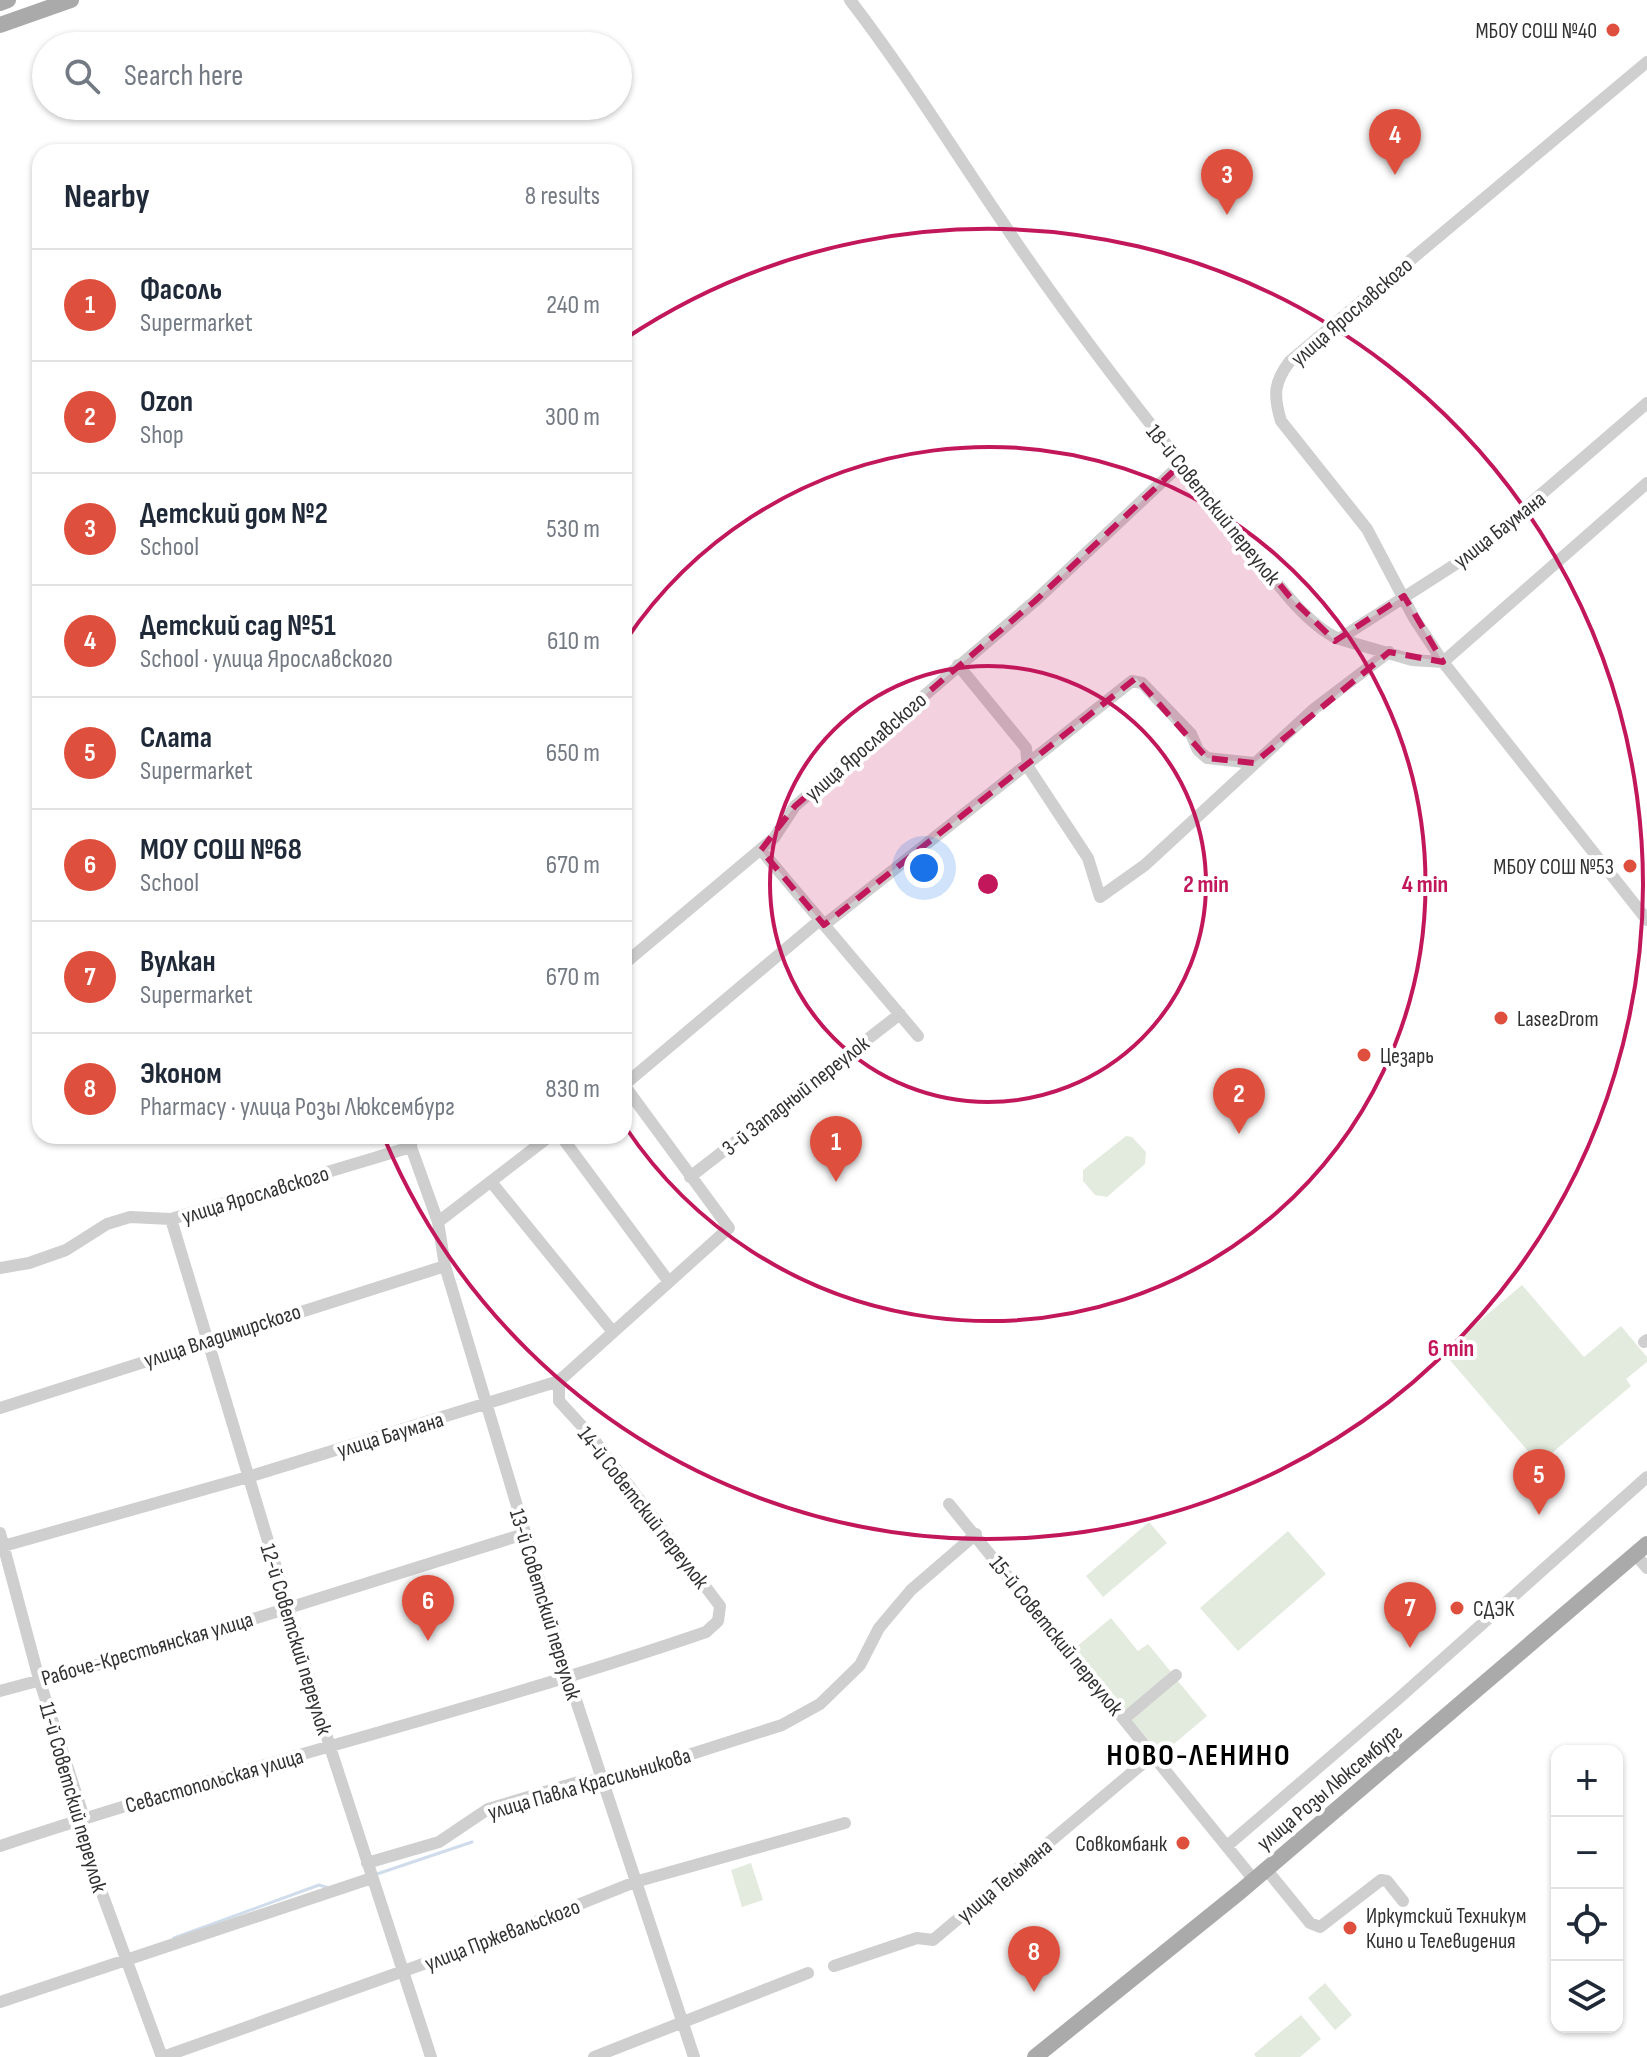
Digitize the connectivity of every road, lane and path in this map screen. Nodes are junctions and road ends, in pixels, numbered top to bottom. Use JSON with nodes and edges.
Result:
{"nodes":[{"id":1,"x":8,"y":0,"type":"edge"},
{"id":2,"x":71,"y":0,"type":"edge"},
{"id":3,"x":850,"y":0,"type":"edge"},
{"id":4,"x":0,"y":3,"type":"edge"},
{"id":5,"x":0,"y":25,"type":"edge"},
{"id":6,"x":1647,"y":62,"type":"edge"},
{"id":7,"x":1647,"y":403,"type":"edge"},
{"id":8,"x":1181,"y":464,"type":"junction"},
{"id":9,"x":1647,"y":483,"type":"edge"},
{"id":10,"x":1404,"y":596,"type":"junction"},
{"id":11,"x":1339,"y":639,"type":"junction"},
{"id":12,"x":1389,"y":652,"type":"junction"},
{"id":13,"x":1443,"y":662,"type":"junction"},
{"id":14,"x":958,"y":665,"type":"junction"},
{"id":15,"x":1254,"y":763,"type":"junction"},
{"id":16,"x":1028,"y":767,"type":"junction"},
{"id":17,"x":761,"y":850,"type":"junction"},
{"id":18,"x":1647,"y":920,"type":"edge"},
{"id":19,"x":822,"y":923,"type":"junction"},
{"id":20,"x":632,"y":957,"type":"edge"},
{"id":21,"x":900,"y":1014,"type":"junction"},
{"id":22,"x":918,"y":1036,"type":"dead end"},
{"id":23,"x":632,"y":1078,"type":"edge"},
{"id":24,"x":632,"y":1096,"type":"edge"},
{"id":25,"x":405,"y":1144,"type":"edge"},
{"id":26,"x":412,"y":1144,"type":"edge"},
{"id":27,"x":540,"y":1144,"type":"edge"},
{"id":28,"x":567,"y":1144,"type":"edge"},
{"id":29,"x":690,"y":1177,"type":"junction"},
{"id":30,"x":492,"y":1183,"type":"junction"},
{"id":31,"x":171,"y":1219,"type":"junction"},
{"id":32,"x":438,"y":1222,"type":"junction"},
{"id":33,"x":445,"y":1266,"type":"junction"},
{"id":34,"x":0,"y":1268,"type":"edge"},
{"id":35,"x":669,"y":1282,"type":"junction"},
{"id":36,"x":613,"y":1332,"type":"junction"},
{"id":37,"x":205,"y":1340,"type":"junction"},
{"id":38,"x":559,"y":1381,"type":"junction"},
{"id":39,"x":485,"y":1405,"type":"junction"},
{"id":40,"x":0,"y":1408,"type":"edge"},
{"id":41,"x":248,"y":1477,"type":"junction"},
{"id":42,"x":1647,"y":1477,"type":"edge"},
{"id":43,"x":949,"y":1504,"type":"dead end"},
{"id":44,"x":524,"y":1534,"type":"junction"},
{"id":45,"x":976,"y":1534,"type":"junction"},
{"id":46,"x":1,"y":1542,"type":"edge"},
{"id":47,"x":1641,"y":1549,"type":"edge"},
{"id":48,"x":1647,"y":1568,"type":"edge"},
{"id":49,"x":287,"y":1607,"type":"junction"},
{"id":50,"x":1176,"y":1675,"type":"dead end"},
{"id":51,"x":39,"y":1679,"type":"junction"},
{"id":52,"x":569,"y":1679,"type":"junction"},
{"id":53,"x":0,"y":1691,"type":"edge"},
{"id":54,"x":1125,"y":1718,"type":"junction"},
{"id":55,"x":330,"y":1747,"type":"junction"},
{"id":56,"x":1154,"y":1754,"type":"junction"},
{"id":57,"x":604,"y":1782,"type":"junction"},
{"id":58,"x":84,"y":1818,"type":"junction"},
{"id":59,"x":845,"y":1823,"type":"dead end"},
{"id":60,"x":0,"y":1846,"type":"edge"},
{"id":61,"x":1227,"y":1846,"type":"junction"},
{"id":62,"x":367,"y":1863,"type":"junction"},
{"id":63,"x":1260,"y":1874,"type":"junction"},
{"id":64,"x":372,"y":1878,"type":"junction"},
{"id":65,"x":635,"y":1882,"type":"junction"},
{"id":66,"x":1403,"y":1901,"type":"dead end"},
{"id":67,"x":125,"y":1959,"type":"junction"},
{"id":68,"x":834,"y":1966,"type":"dead end"},
{"id":69,"x":404,"y":1972,"type":"junction"},
{"id":70,"x":808,"y":1973,"type":"dead end"},
{"id":71,"x":0,"y":2002,"type":"edge"},
{"id":72,"x":684,"y":2025,"type":"junction"},
{"id":73,"x":163,"y":2057,"type":"edge"},
{"id":74,"x":431,"y":2057,"type":"edge"},
{"id":75,"x":594,"y":2057,"type":"edge"},
{"id":76,"x":694,"y":2057,"type":"edge"},
{"id":77,"x":1035,"y":2057,"type":"edge"}],
"edges":[{"from":1,"to":4,"type":"main road"},
{"from":2,"to":5,"type":"main road"},
{"from":3,"to":8,"type":"street","name":"18-й Советский переулок"},
{"from":6,"to":10,"type":"street","name":"улица Ярославского"},
{"from":7,"to":10,"type":"street","name":"улица Баумана"},
{"from":8,"to":11,"type":"street","name":"18-й Советский переулок"},
{"from":8,"to":14,"type":"street","name":"улица Ярославского"},
{"from":9,"to":13,"type":"street"},
{"from":10,"to":11,"type":"street","name":"улица Баумана"},
{"from":10,"to":13,"type":"street","name":"улица Ярославского"},
{"from":11,"to":12,"type":"street","name":"18-й Советский переулок"},
{"from":12,"to":13,"type":"street","name":"18-й Советский переулок"},
{"from":12,"to":15,"type":"street"},
{"from":13,"to":18,"type":"street"},
{"from":14,"to":16,"type":"street"},
{"from":14,"to":17,"type":"street","name":"улица Ярославского"},
{"from":15,"to":16,"type":"street"},
{"from":15,"to":16,"type":"street"},
{"from":16,"to":19,"type":"street"},
{"from":17,"to":19,"type":"street"},
{"from":17,"to":20,"type":"street","name":"улица Ярославского"},
{"from":19,"to":21,"type":"street"},
{"from":19,"to":23,"type":"street"},
{"from":21,"to":22,"type":"street"},
{"from":21,"to":29,"type":"street","name":"3-й Западный переулок"},
{"from":24,"to":29,"type":"street"},
{"from":25,"to":31,"type":"street","name":"улица Ярославского"},
{"from":26,"to":32,"type":"street","name":"13-й Советский переулок"},
{"from":27,"to":30,"type":"street"},
{"from":28,"to":35,"type":"street"},
{"from":29,"to":35,"type":"street","name":"улица Баумана"},
{"from":30,"to":32,"type":"street"},
{"from":30,"to":36,"type":"street"},
{"from":31,"to":34,"type":"street","name":"улица Ярославского"},
{"from":31,"to":37,"type":"street","name":"12-й Советский переулок"},
{"from":32,"to":33,"type":"street","name":"13-й Советский переулок"},
{"from":33,"to":37,"type":"street","name":"улица Владимирского"},
{"from":33,"to":39,"type":"street","name":"13-й Советский переулок"},
{"from":35,"to":36,"type":"street","name":"улица Баумана"},
{"from":36,"to":38,"type":"street","name":"улица Баумана"},
{"from":37,"to":40,"type":"street","name":"улица Владимирского"},
{"from":37,"to":41,"type":"street","name":"12-й Советский переулок"},
{"from":38,"to":39,"type":"street","name":"улица Баумана"},
{"from":38,"to":52,"type":"street","name":"14-й Советский переулок"},
{"from":39,"to":41,"type":"street","name":"улица Баумана"},
{"from":39,"to":44,"type":"street","name":"13-й Советский переулок"},
{"from":41,"to":46,"type":"street","name":"улица Баумана"},
{"from":41,"to":49,"type":"street","name":"12-й Советский переулок"},
{"from":42,"to":61,"type":"street","name":"улица Розы Люксембург"},
{"from":43,"to":45,"type":"street","name":"15-й Советский переулок"},
{"from":44,"to":49,"type":"street","name":"Рабоче-Крестьянская улица"},
{"from":44,"to":52,"type":"street","name":"13-й Советский переулок"},
{"from":45,"to":54,"type":"street","name":"15-й Советский переулок"},
{"from":45,"to":57,"type":"street","name":"улица Павла Красильникова"},
{"from":46,"to":51,"type":"street","name":"11-й Советский переулок"},
{"from":47,"to":48,"type":"street"},
{"from":47,"to":63,"type":"main road","name":"улица Розы Люксембург"},
{"from":49,"to":51,"type":"street","name":"Рабоче-Крестьянская улица"},
{"from":49,"to":55,"type":"street","name":"12-й Советский переулок"},
{"from":50,"to":54,"type":"street"},
{"from":51,"to":53,"type":"street","name":"Рабоче-Крестьянская улица"},
{"from":51,"to":58,"type":"street","name":"11-й Советский переулок"},
{"from":52,"to":55,"type":"street","name":"Севастопольская улица"},
{"from":52,"to":57,"type":"street","name":"13-й Советский переулок"},
{"from":54,"to":56,"type":"street","name":"15-й Советский переулок"},
{"from":55,"to":58,"type":"street","name":"Севастопольская улица"},
{"from":55,"to":62,"type":"street","name":"12-й Советский переулок"},
{"from":56,"to":61,"type":"street","name":"15-й Советский переулок"},
{"from":56,"to":68,"type":"street","name":"улица Тельмана"},
{"from":57,"to":62,"type":"street","name":"улица Павла Красильникова"},
{"from":57,"to":65,"type":"street","name":"13-й Советский переулок"},
{"from":58,"to":60,"type":"street","name":"Севастопольская улица"},
{"from":58,"to":67,"type":"street","name":"11-й Советский переулок"},
{"from":59,"to":65,"type":"street","name":"улица Пржевальского"},
{"from":61,"to":63,"type":"street","name":"15-й Советский переулок"},
{"from":62,"to":64,"type":"street","name":"12-й Советский переулок"},
{"from":63,"to":66,"type":"street","name":"15-й Советский переулок"},
{"from":63,"to":77,"type":"main road","name":"улица Розы Люксембург"},
{"from":64,"to":67,"type":"street"},
{"from":64,"to":69,"type":"street","name":"12-й Советский переулок"},
{"from":65,"to":69,"type":"street","name":"улица Пржевальского"},
{"from":65,"to":72,"type":"street","name":"13-й Советский переулок"},
{"from":67,"to":71,"type":"street"},
{"from":67,"to":73,"type":"street","name":"11-й Советский переулок"},
{"from":69,"to":73,"type":"street","name":"улица Пржевальского"},
{"from":69,"to":74,"type":"street","name":"12-й Советский переулок"},
{"from":70,"to":72,"type":"street"},
{"from":72,"to":75,"type":"street"},
{"from":72,"to":76,"type":"street","name":"13-й Советский переулок"}]}
